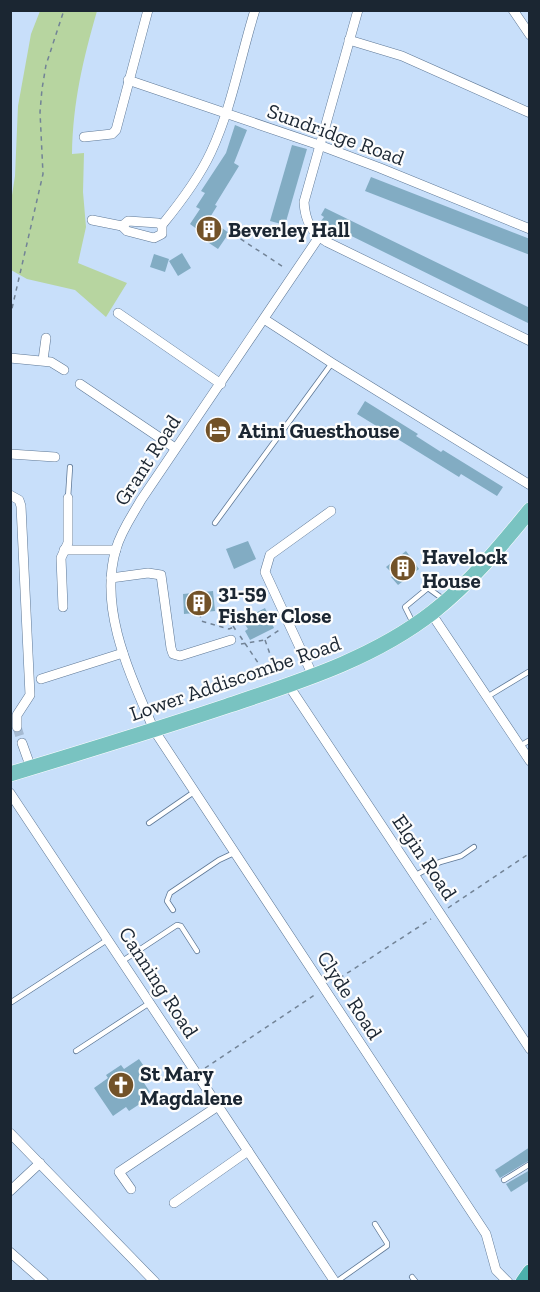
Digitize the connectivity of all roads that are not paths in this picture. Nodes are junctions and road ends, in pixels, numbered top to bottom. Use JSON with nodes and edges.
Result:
{"nodes":[{"id":1,"x":148,"y":10,"type":"edge"},
{"id":2,"x":255,"y":10,"type":"edge"},
{"id":3,"x":358,"y":10,"type":"edge"},
{"id":4,"x":513,"y":10,"type":"edge"},
{"id":5,"x":530,"y":35,"type":"edge"},
{"id":6,"x":349,"y":40,"type":"junction"},
{"id":7,"x":128,"y":80,"type":"junction"},
{"id":8,"x":530,"y":112,"type":"edge"},
{"id":9,"x":226,"y":114,"type":"junction"},
{"id":10,"x":84,"y":137,"type":"dead end"},
{"id":11,"x":319,"y":145,"type":"junction"},
{"id":12,"x":92,"y":219,"type":"dead end"},
{"id":13,"x":146,"y":223,"type":"junction"},
{"id":14,"x":162,"y":225,"type":"junction"},
{"id":15,"x":122,"y":226,"type":"junction"},
{"id":16,"x":530,"y":229,"type":"edge"},
{"id":17,"x":144,"y":235,"type":"junction"},
{"id":18,"x":319,"y":237,"type":"junction"},
{"id":19,"x":118,"y":313,"type":"dead end"},
{"id":20,"x":264,"y":319,"type":"junction"},
{"id":21,"x":46,"y":338,"type":"dead end"},
{"id":22,"x":530,"y":341,"type":"edge"},
{"id":23,"x":10,"y":358,"type":"edge"},
{"id":24,"x":43,"y":360,"type":"junction"},
{"id":25,"x":332,"y":363,"type":"junction"},
{"id":26,"x":64,"y":370,"type":"dead end"},
{"id":27,"x":80,"y":384,"type":"dead end"},
{"id":28,"x":220,"y":384,"type":"junction"},
{"id":29,"x":175,"y":448,"type":"junction"},
{"id":30,"x":10,"y":454,"type":"edge"},
{"id":31,"x":55,"y":457,"type":"dead end"},
{"id":32,"x":70,"y":467,"type":"dead end"},
{"id":33,"x":530,"y":485,"type":"edge"},
{"id":34,"x":10,"y":495,"type":"edge"},
{"id":35,"x":68,"y":498,"type":"joint"},
{"id":36,"x":530,"y":510,"type":"edge"},
{"id":37,"x":331,"y":511,"type":"dead end"},
{"id":38,"x":214,"y":523,"type":"dead end"},
{"id":39,"x":64,"y":550,"type":"junction"},
{"id":40,"x":116,"y":550,"type":"junction"},
{"id":41,"x":111,"y":578,"type":"junction"},
{"id":42,"x":446,"y":601,"type":"junction"},
{"id":43,"x":63,"y":607,"type":"dead end"},
{"id":44,"x":431,"y":614,"type":"junction"},
{"id":45,"x":414,"y":625,"type":"junction"},
{"id":46,"x":231,"y":640,"type":"dead end"},
{"id":47,"x":123,"y":653,"type":"junction"},
{"id":48,"x":530,"y":671,"type":"edge"},
{"id":49,"x":313,"y":676,"type":"junction"},
{"id":50,"x":41,"y":680,"type":"dead end"},
{"id":51,"x":283,"y":688,"type":"junction"},
{"id":52,"x":487,"y":697,"type":"junction"},
{"id":53,"x":17,"y":727,"type":"tunnel mouth"},
{"id":54,"x":154,"y":730,"type":"junction"},
{"id":55,"x":530,"y":740,"type":"edge"},
{"id":56,"x":22,"y":743,"type":"tunnel mouth"},
{"id":57,"x":520,"y":746,"type":"junction"},
{"id":58,"x":530,"y":760,"type":"edge"},
{"id":59,"x":30,"y":768,"type":"junction"},
{"id":60,"x":10,"y":774,"type":"edge"},
{"id":61,"x":194,"y":792,"type":"junction"},
{"id":62,"x":10,"y":793,"type":"edge"},
{"id":63,"x":149,"y":823,"type":"dead end"},
{"id":64,"x":474,"y":847,"type":"dead end"},
{"id":65,"x":234,"y":852,"type":"junction"},
{"id":66,"x":416,"y":875,"type":"junction"},
{"id":67,"x":173,"y":910,"type":"dead end"},
{"id":68,"x":109,"y":938,"type":"junction"},
{"id":69,"x":197,"y":951,"type":"dead end"},
{"id":70,"x":124,"y":960,"type":"junction"},
{"id":71,"x":151,"y":1002,"type":"junction"},
{"id":72,"x":10,"y":1003,"type":"edge"},
{"id":73,"x":530,"y":1049,"type":"edge"},
{"id":74,"x":76,"y":1051,"type":"dead end"},
{"id":75,"x":218,"y":1106,"type":"junction"},
{"id":76,"x":10,"y":1133,"type":"edge"},
{"id":77,"x":248,"y":1151,"type":"junction"},
{"id":78,"x":40,"y":1163,"type":"junction"},
{"id":79,"x":530,"y":1164,"type":"edge"},
{"id":80,"x":504,"y":1180,"type":"dead end"},
{"id":81,"x":132,"y":1189,"type":"dead end"},
{"id":82,"x":10,"y":1191,"type":"edge"},
{"id":83,"x":174,"y":1203,"type":"dead end"},
{"id":84,"x":375,"y":1224,"type":"dead end"},
{"id":85,"x":10,"y":1252,"type":"edge"},
{"id":86,"x":530,"y":1272,"type":"edge"},
{"id":87,"x":44,"y":1281,"type":"edge"},
{"id":88,"x":155,"y":1281,"type":"edge"},
{"id":89,"x":336,"y":1281,"type":"edge"},
{"id":90,"x":508,"y":1281,"type":"edge"},
{"id":91,"x":523,"y":1281,"type":"edge"}],
"edges":[{"from":1,"to":7,"type":"street"},
{"from":2,"to":9,"type":"street"},
{"from":3,"to":6,"type":"street"},
{"from":4,"to":5,"type":"street"},
{"from":6,"to":8,"type":"street"},
{"from":6,"to":11,"type":"street"},
{"from":7,"to":9,"type":"street","name":"Sundridge Road"},
{"from":7,"to":10,"type":"street"},
{"from":9,"to":11,"type":"street","name":"Sundridge Road"},
{"from":9,"to":14,"type":"street"},
{"from":11,"to":16,"type":"street","name":"Sundridge Road"},
{"from":11,"to":18,"type":"street"},
{"from":12,"to":15,"type":"street"},
{"from":13,"to":14,"type":"street"},
{"from":13,"to":15,"type":"street"},
{"from":13,"to":17,"type":"street"},
{"from":14,"to":17,"type":"street"},
{"from":15,"to":17,"type":"street"},
{"from":18,"to":20,"type":"street","name":"Grant Road"},
{"from":18,"to":22,"type":"street"},
{"from":19,"to":28,"type":"street"},
{"from":20,"to":25,"type":"street"},
{"from":20,"to":28,"type":"street","name":"Grant Road"},
{"from":21,"to":24,"type":"street"},
{"from":23,"to":24,"type":"street"},
{"from":24,"to":26,"type":"street"},
{"from":25,"to":33,"type":"street"},
{"from":25,"to":38,"type":"lane"},
{"from":27,"to":29,"type":"street"},
{"from":28,"to":29,"type":"street","name":"Grant Road"},
{"from":29,"to":40,"type":"street","name":"Grant Road"},
{"from":30,"to":31,"type":"street"},
{"from":32,"to":35,"type":"lane"},
{"from":34,"to":53,"type":"street"},
{"from":35,"to":39,"type":"street"},
{"from":36,"to":42,"type":"main road","name":"Lower Addiscombe Road"},
{"from":37,"to":49,"type":"street"},
{"from":39,"to":40,"type":"street"},
{"from":39,"to":43,"type":"street"},
{"from":40,"to":41,"type":"street","name":"Grant Road"},
{"from":41,"to":46,"type":"street"},
{"from":41,"to":47,"type":"street","name":"Grant Road"},
{"from":42,"to":44,"type":"main road","name":"Lower Addiscombe Road"},
{"from":42,"to":45,"type":"lane"},
{"from":44,"to":45,"type":"main road","name":"Lower Addiscombe Road"},
{"from":44,"to":52,"type":"street"},
{"from":45,"to":49,"type":"main road","name":"Lower Addiscombe Road"},
{"from":47,"to":50,"type":"street"},
{"from":47,"to":54,"type":"street","name":"Grant Road"},
{"from":48,"to":52,"type":"lane"},
{"from":49,"to":51,"type":"main road","name":"Lower Addiscombe Road"},
{"from":51,"to":54,"type":"main road","name":"Lower Addiscombe Road"},
{"from":51,"to":66,"type":"street","name":"Elgin Road"},
{"from":52,"to":57,"type":"street"},
{"from":54,"to":59,"type":"main road","name":"Lower Addiscombe Road"},
{"from":54,"to":61,"type":"street","name":"Clyde Road"},
{"from":55,"to":57,"type":"lane"},
{"from":56,"to":59,"type":"street"},
{"from":57,"to":58,"type":"street"},
{"from":59,"to":60,"type":"main road","name":"Lower Addiscombe Road"},
{"from":61,"to":63,"type":"lane"},
{"from":61,"to":65,"type":"street","name":"Clyde Road"},
{"from":62,"to":68,"type":"street","name":"Canning Road"},
{"from":64,"to":66,"type":"lane"},
{"from":65,"to":67,"type":"lane"},
{"from":65,"to":90,"type":"street","name":"Clyde Road"},
{"from":66,"to":73,"type":"street","name":"Elgin Road"},
{"from":68,"to":70,"type":"street","name":"Canning Road"},
{"from":68,"to":72,"type":"lane"},
{"from":69,"to":70,"type":"lane"},
{"from":70,"to":71,"type":"street","name":"Canning Road"},
{"from":71,"to":74,"type":"lane"},
{"from":71,"to":75,"type":"street","name":"Canning Road"},
{"from":75,"to":77,"type":"street","name":"Canning Road"},
{"from":75,"to":81,"type":"street"},
{"from":76,"to":78,"type":"street"},
{"from":77,"to":83,"type":"street"},
{"from":77,"to":89,"type":"street","name":"Canning Road"},
{"from":78,"to":82,"type":"street"},
{"from":78,"to":88,"type":"street"},
{"from":79,"to":80,"type":"lane"},
{"from":84,"to":89,"type":"lane"},
{"from":85,"to":87,"type":"street"},
{"from":86,"to":91,"type":"highway"}]}
